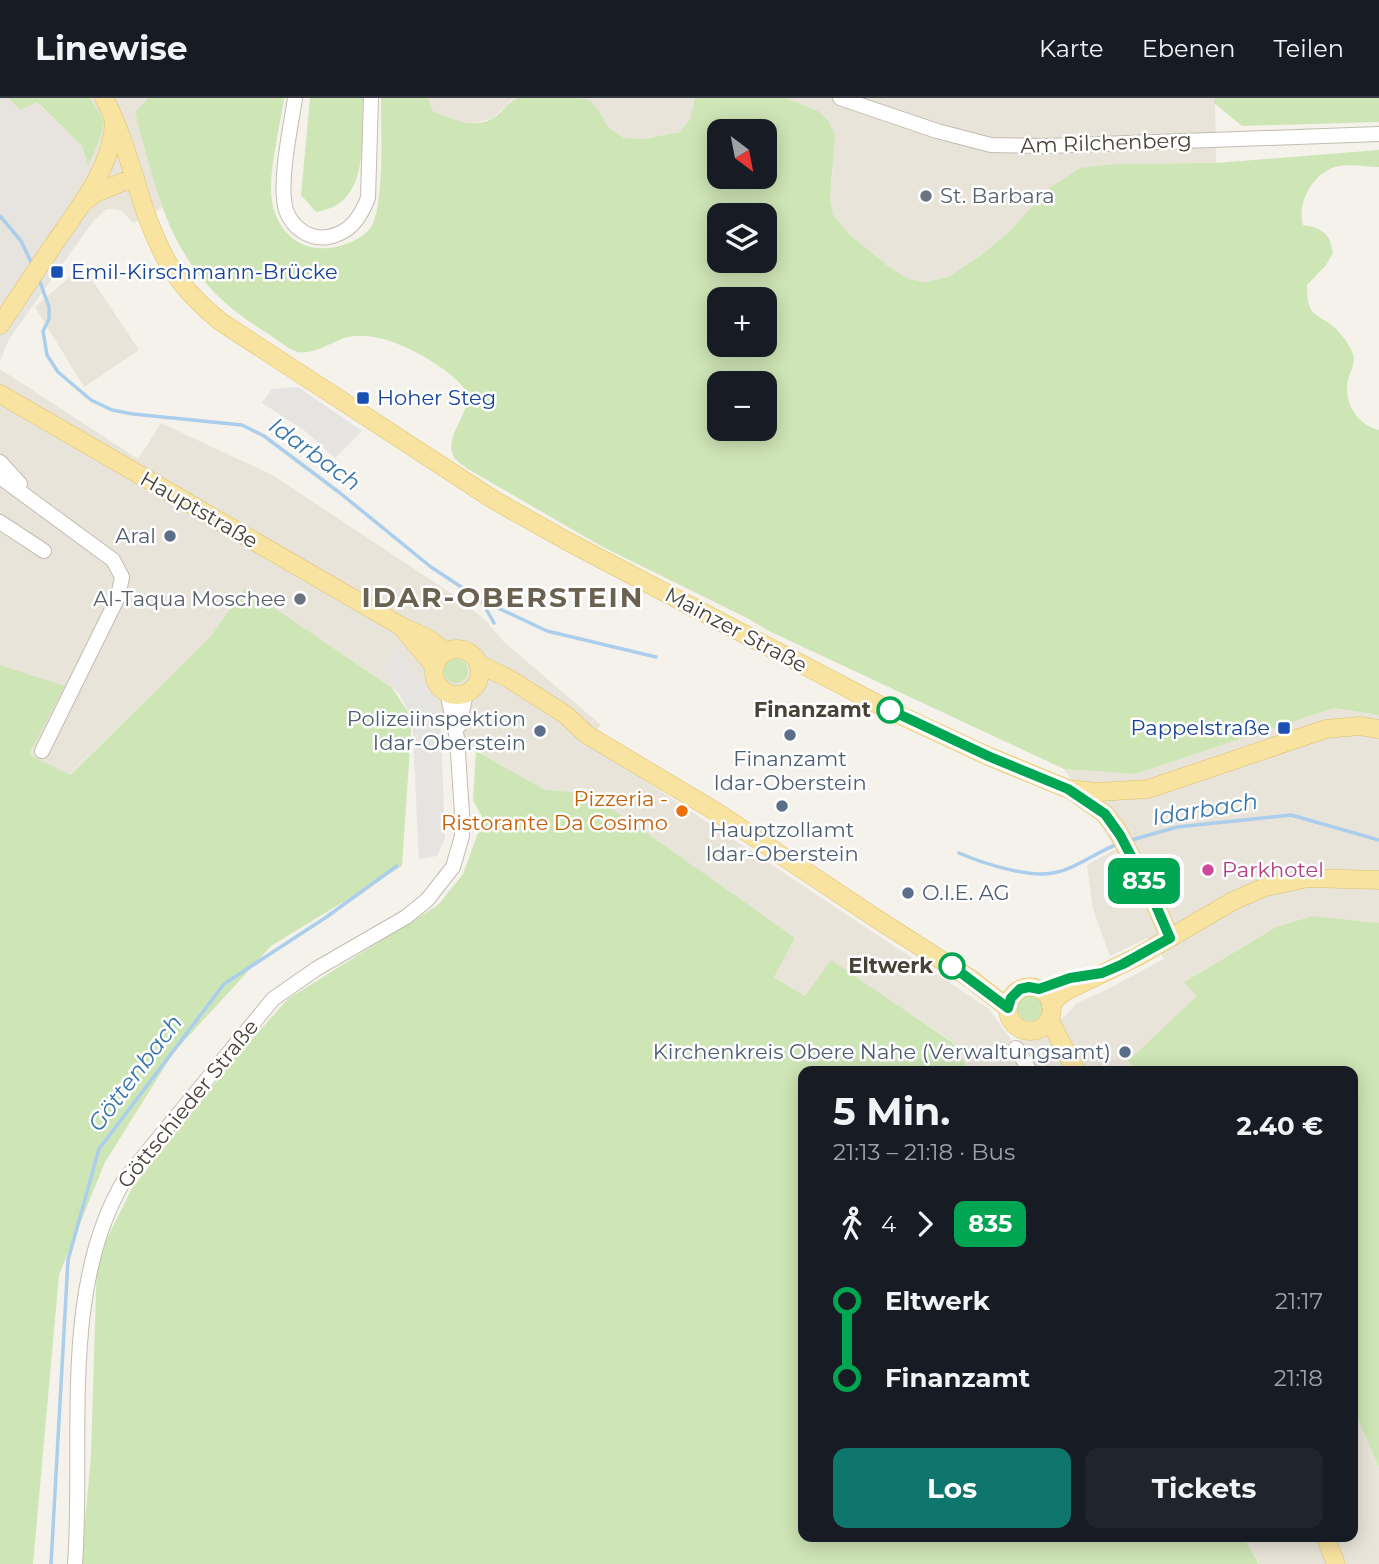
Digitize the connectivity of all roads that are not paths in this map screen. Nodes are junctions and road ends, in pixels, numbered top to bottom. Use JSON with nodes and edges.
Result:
{"nodes":[{"id":1,"x":104,"y":98,"type":"edge"},
{"id":2,"x":295,"y":98,"type":"edge"},
{"id":3,"x":371,"y":98,"type":"edge"},
{"id":4,"x":840,"y":98,"type":"edge"},
{"id":5,"x":114,"y":119,"type":"junction"},
{"id":6,"x":1379,"y":134,"type":"edge"},
{"id":7,"x":99,"y":174,"type":"junction"},
{"id":8,"x":135,"y":177,"type":"junction"},
{"id":9,"x":78,"y":209,"type":"junction"},
{"id":10,"x":0,"y":325,"type":"edge"},
{"id":11,"x":0,"y":394,"type":"edge"},
{"id":12,"x":0,"y":462,"type":"edge"},
{"id":13,"x":0,"y":477,"type":"edge"},
{"id":14,"x":27,"y":495,"type":"junction"},
{"id":15,"x":0,"y":522,"type":"edge"},
{"id":16,"x":44,"y":551,"type":"dead end"},
{"id":17,"x":399,"y":625,"type":"junction"},
{"id":18,"x":446,"y":652,"type":"junction"},
{"id":19,"x":478,"y":664,"type":"junction"},
{"id":20,"x":435,"y":667,"type":"junction"},
{"id":21,"x":471,"y":688,"type":"junction"},
{"id":22,"x":447,"y":692,"type":"junction"},
{"id":23,"x":528,"y":692,"type":"junction"},
{"id":24,"x":1379,"y":729,"type":"edge"},
{"id":25,"x":457,"y":738,"type":"junction"},
{"id":26,"x":42,"y":751,"type":"dead end"},
{"id":27,"x":1068,"y":789,"type":"junction"},
{"id":28,"x":1148,"y":789,"type":"junction"},
{"id":29,"x":1105,"y":814,"type":"junction"},
{"id":30,"x":1379,"y":880,"type":"edge"},
{"id":31,"x":1170,"y":938,"type":"junction"},
{"id":32,"x":1102,"y":973,"type":"junction"},
{"id":33,"x":971,"y":979,"type":"junction"},
{"id":34,"x":1020,"y":989,"type":"junction"},
{"id":35,"x":1039,"y":989,"type":"junction"},
{"id":36,"x":1008,"y":1008,"type":"junction"},
{"id":37,"x":1050,"y":1013,"type":"junction"},
{"id":38,"x":1033,"y":1030,"type":"junction"},
{"id":39,"x":1016,"y":1048,"type":"dead end"},
{"id":40,"x":1027,"y":1066,"type":"edge"},
{"id":41,"x":1070,"y":1066,"type":"edge"},
{"id":42,"x":1073,"y":1066,"type":"edge"},
{"id":43,"x":1327,"y":1542,"type":"edge"},
{"id":44,"x":75,"y":1564,"type":"edge"},
{"id":45,"x":1336,"y":1564,"type":"edge"}],
"edges":[{"from":1,"to":5,"type":"main road","name":"Mainzer Straße"},
{"from":2,"to":3,"type":"street"},
{"from":4,"to":6,"type":"street","name":"Am Rilchenberg"},
{"from":5,"to":7,"type":"main road"},
{"from":5,"to":8,"type":"main road","name":"Mainzer Straße"},
{"from":7,"to":8,"type":"main road"},
{"from":7,"to":9,"type":"main road"},
{"from":8,"to":9,"type":"main road"},
{"from":8,"to":27,"type":"main road","name":"Mainzer Straße"},
{"from":9,"to":10,"type":"main road"},
{"from":11,"to":17,"type":"main road","name":"Hauptstraße"},
{"from":12,"to":14,"type":"street"},
{"from":13,"to":14,"type":"street"},
{"from":14,"to":26,"type":"street"},
{"from":15,"to":16,"type":"street"},
{"from":17,"to":18,"type":"main road","name":"Hauptstraße"},
{"from":17,"to":20,"type":"main road","name":"Hauptstraße"},
{"from":18,"to":19,"type":"main road"},
{"from":18,"to":20,"type":"main road"},
{"from":19,"to":21,"type":"main road"},
{"from":19,"to":23,"type":"main road"},
{"from":20,"to":22,"type":"main road"},
{"from":21,"to":22,"type":"main road"},
{"from":21,"to":23,"type":"main road"},
{"from":21,"to":25,"type":"street","name":"Göttschieder Straße"},
{"from":22,"to":25,"type":"street","name":"Göttschieder Straße"},
{"from":23,"to":33,"type":"main road"},
{"from":24,"to":28,"type":"main road","name":"Mainzer Straße"},
{"from":25,"to":44,"type":"street","name":"Göttschieder Straße"},
{"from":27,"to":28,"type":"main road","name":"Mainzer Straße"},
{"from":27,"to":29,"type":"main road"},
{"from":28,"to":29,"type":"main road"},
{"from":29,"to":31,"type":"main road"},
{"from":30,"to":31,"type":"main road"},
{"from":31,"to":32,"type":"main road"},
{"from":32,"to":35,"type":"main road"},
{"from":32,"to":37,"type":"main road"},
{"from":33,"to":34,"type":"main road"},
{"from":33,"to":36,"type":"main road"},
{"from":34,"to":35,"type":"main road"},
{"from":34,"to":36,"type":"main road"},
{"from":35,"to":37,"type":"main road"},
{"from":36,"to":38,"type":"main road"},
{"from":37,"to":38,"type":"main road"},
{"from":37,"to":42,"type":"main road"},
{"from":38,"to":41,"type":"main road"},
{"from":39,"to":40,"type":"street"},
{"from":43,"to":45,"type":"main road"}]}
